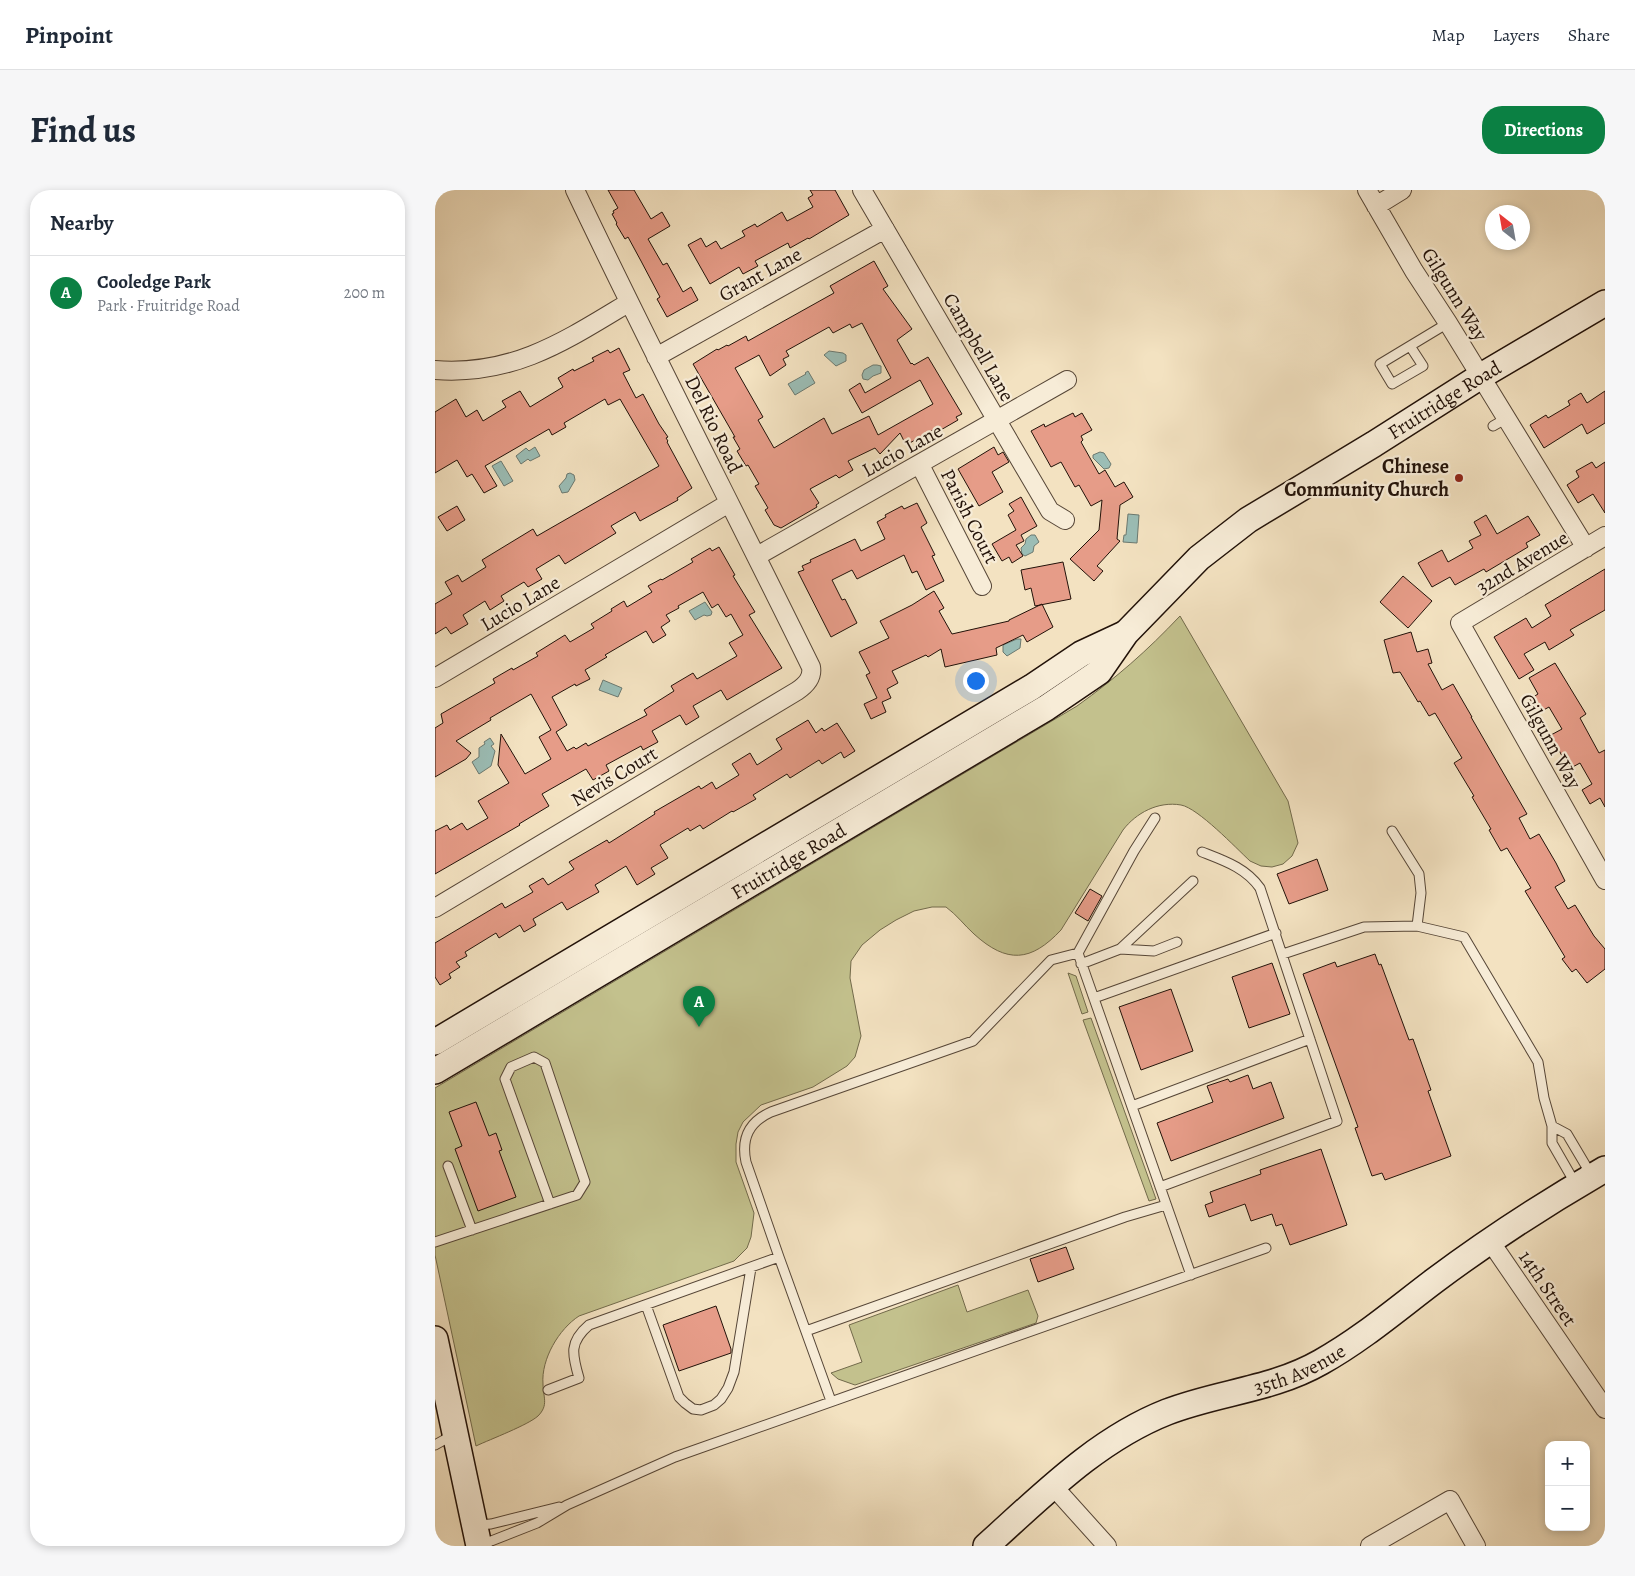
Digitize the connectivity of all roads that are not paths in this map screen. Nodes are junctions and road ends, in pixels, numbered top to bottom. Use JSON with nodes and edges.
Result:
{"nodes":[{"id":1,"x":575,"y":190,"type":"edge"},
{"id":2,"x":862,"y":190,"type":"edge"},
{"id":3,"x":1367,"y":190,"type":"edge"},
{"id":4,"x":1402,"y":190,"type":"edge"},
{"id":5,"x":1376,"y":206,"type":"junction"},
{"id":6,"x":885,"y":229,"type":"junction"},
{"id":7,"x":629,"y":303,"type":"junction"},
{"id":8,"x":1605,"y":303,"type":"edge"},
{"id":9,"x":1448,"y":323,"type":"junction"},
{"id":10,"x":1410,"y":346,"type":"junction"},
{"id":11,"x":656,"y":357,"type":"junction"},
{"id":12,"x":435,"y":370,"type":"edge"},
{"id":13,"x":1481,"y":376,"type":"junction"},
{"id":14,"x":1067,"y":380,"type":"dead end"},
{"id":15,"x":997,"y":421,"type":"junction"},
{"id":16,"x":920,"y":465,"type":"junction"},
{"id":17,"x":729,"y":503,"type":"junction"},
{"id":18,"x":1065,"y":520,"type":"dead end"},
{"id":19,"x":1605,"y":536,"type":"edge"},
{"id":20,"x":1586,"y":548,"type":"junction"},
{"id":21,"x":757,"y":556,"type":"junction"},
{"id":22,"x":982,"y":586,"type":"dead end"},
{"id":23,"x":1460,"y":623,"type":"joint"},
{"id":24,"x":1126,"y":634,"type":"junction"},
{"id":25,"x":811,"y":677,"type":"joint"},
{"id":26,"x":435,"y":678,"type":"edge"},
{"id":27,"x":1155,"y":818,"type":"dead end"},
{"id":28,"x":1392,"y":831,"type":"dead end"},
{"id":29,"x":1202,"y":852,"type":"dead end"},
{"id":30,"x":1605,"y":880,"type":"edge"},
{"id":31,"x":1193,"y":881,"type":"dead end"},
{"id":32,"x":435,"y":908,"type":"edge"},
{"id":33,"x":1417,"y":926,"type":"junction"},
{"id":34,"x":1276,"y":934,"type":"junction"},
{"id":35,"x":1177,"y":942,"type":"dead end"},
{"id":36,"x":1120,"y":949,"type":"junction"},
{"id":37,"x":1078,"y":953,"type":"junction"},
{"id":38,"x":1283,"y":954,"type":"junction"},
{"id":39,"x":1081,"y":964,"type":"junction"},
{"id":40,"x":1093,"y":998,"type":"junction"},
{"id":41,"x":1310,"y":1039,"type":"junction"},
{"id":42,"x":435,"y":1042,"type":"edge"},
{"id":43,"x":435,"y":1071,"type":"edge"},
{"id":44,"x":1132,"y":1106,"type":"junction"},
{"id":45,"x":1552,"y":1126,"type":"junction"},
{"id":46,"x":448,"y":1166,"type":"dead end"},
{"id":47,"x":1591,"y":1177,"type":"edge"},
{"id":48,"x":1160,"y":1187,"type":"junction"},
{"id":49,"x":550,"y":1204,"type":"junction"},
{"id":50,"x":1166,"y":1205,"type":"junction"},
{"id":51,"x":472,"y":1230,"type":"junction"},
{"id":52,"x":1490,"y":1241,"type":"junction"},
{"id":53,"x":435,"y":1242,"type":"edge"},
{"id":54,"x":1266,"y":1248,"type":"dead end"},
{"id":55,"x":779,"y":1257,"type":"junction"},
{"id":56,"x":751,"y":1268,"type":"junction"},
{"id":57,"x":1191,"y":1275,"type":"junction"},
{"id":58,"x":646,"y":1305,"type":"junction"},
{"id":59,"x":806,"y":1330,"type":"junction"},
{"id":60,"x":435,"y":1339,"type":"edge"},
{"id":61,"x":548,"y":1390,"type":"dead end"},
{"id":62,"x":831,"y":1401,"type":"junction"},
{"id":63,"x":1605,"y":1409,"type":"edge"},
{"id":64,"x":445,"y":1440,"type":"edge"},
{"id":65,"x":1053,"y":1486,"type":"junction"},
{"id":66,"x":567,"y":1506,"type":"junction"},
{"id":67,"x":478,"y":1539,"type":"edge"},
{"id":68,"x":985,"y":1546,"type":"edge"},
{"id":69,"x":1107,"y":1546,"type":"edge"},
{"id":70,"x":1370,"y":1546,"type":"edge"},
{"id":71,"x":1476,"y":1546,"type":"edge"}],
"edges":[{"from":1,"to":7,"type":"street","name":"Del Rio Road"},
{"from":2,"to":6,"type":"street","name":"Campbell Lane"},
{"from":3,"to":5,"type":"street","name":"Gilgunn Way"},
{"from":4,"to":5,"type":"street"},
{"from":5,"to":9,"type":"street","name":"Gilgunn Way"},
{"from":6,"to":11,"type":"street","name":"Grant Lane"},
{"from":6,"to":15,"type":"street","name":"Campbell Lane"},
{"from":7,"to":11,"type":"street","name":"Del Rio Road"},
{"from":7,"to":12,"type":"street"},
{"from":8,"to":13,"type":"main road","name":"Fruitridge Road"},
{"from":9,"to":10,"type":"lane"},
{"from":9,"to":13,"type":"street","name":"Gilgunn Way"},
{"from":10,"to":10,"type":"lane"},
{"from":11,"to":17,"type":"street","name":"Del Rio Road"},
{"from":13,"to":20,"type":"street","name":"Gilgunn Way"},
{"from":13,"to":24,"type":"main road","name":"Fruitridge Road"},
{"from":14,"to":15,"type":"street","name":"Lucio Lane"},
{"from":15,"to":16,"type":"street","name":"Lucio Lane"},
{"from":15,"to":18,"type":"street","name":"Campbell Lane"},
{"from":16,"to":21,"type":"street","name":"Lucio Lane"},
{"from":16,"to":22,"type":"street","name":"Parish Court"},
{"from":17,"to":21,"type":"street","name":"Del Rio Road"},
{"from":17,"to":26,"type":"street","name":"Lucio Lane"},
{"from":19,"to":20,"type":"street","name":"32nd Avenue"},
{"from":20,"to":23,"type":"street","name":"32nd Avenue"},
{"from":21,"to":25,"type":"street","name":"Del Rio Road"},
{"from":23,"to":30,"type":"street","name":"Gilgunn Way"},
{"from":24,"to":42,"type":"main road","name":"Fruitridge Road"},
{"from":24,"to":43,"type":"main road","name":"Fruitridge Road"},
{"from":25,"to":32,"type":"street","name":"Nevis Court"},
{"from":27,"to":37,"type":"lane"},
{"from":28,"to":33,"type":"lane"},
{"from":29,"to":34,"type":"lane"},
{"from":31,"to":36,"type":"lane"},
{"from":33,"to":38,"type":"lane"},
{"from":33,"to":45,"type":"lane"},
{"from":34,"to":38,"type":"lane"},
{"from":34,"to":40,"type":"lane"},
{"from":35,"to":36,"type":"lane"},
{"from":36,"to":39,"type":"lane"},
{"from":37,"to":39,"type":"lane"},
{"from":37,"to":55,"type":"lane"},
{"from":38,"to":41,"type":"lane"},
{"from":39,"to":40,"type":"lane"},
{"from":40,"to":44,"type":"lane"},
{"from":41,"to":44,"type":"lane"},
{"from":41,"to":48,"type":"lane"},
{"from":44,"to":48,"type":"lane"},
{"from":45,"to":47,"type":"lane"},
{"from":45,"to":47,"type":"lane"},
{"from":46,"to":51,"type":"lane"},
{"from":47,"to":52,"type":"main road","name":"35th Avenue"},
{"from":48,"to":50,"type":"lane"},
{"from":49,"to":49,"type":"lane"},
{"from":49,"to":51,"type":"lane"},
{"from":50,"to":57,"type":"lane"},
{"from":50,"to":59,"type":"lane"},
{"from":51,"to":53,"type":"lane"},
{"from":52,"to":63,"type":"street","name":"14th Street"},
{"from":52,"to":65,"type":"main road","name":"35th Avenue"},
{"from":54,"to":57,"type":"lane"},
{"from":55,"to":56,"type":"lane"},
{"from":55,"to":59,"type":"lane"},
{"from":56,"to":58,"type":"lane"},
{"from":56,"to":58,"type":"lane"},
{"from":57,"to":62,"type":"lane"},
{"from":58,"to":61,"type":"lane"},
{"from":59,"to":62,"type":"lane"},
{"from":60,"to":64,"type":"main road"},
{"from":62,"to":66,"type":"lane"},
{"from":64,"to":67,"type":"main road"},
{"from":65,"to":68,"type":"main road","name":"35th Avenue"},
{"from":65,"to":69,"type":"street"},
{"from":66,"to":67,"type":"lane"},
{"from":66,"to":67,"type":"lane"},
{"from":70,"to":71,"type":"street"}]}
